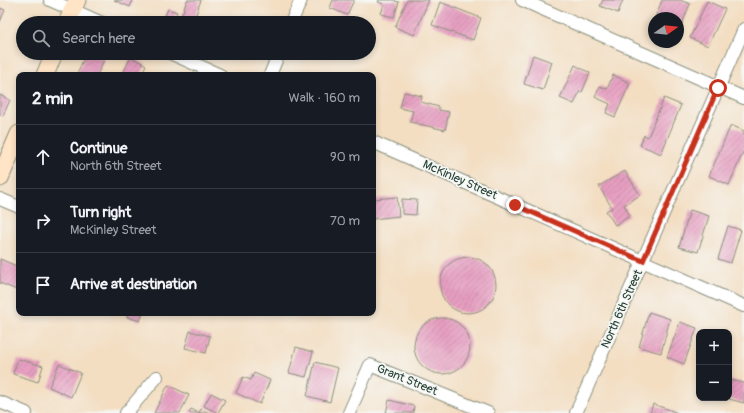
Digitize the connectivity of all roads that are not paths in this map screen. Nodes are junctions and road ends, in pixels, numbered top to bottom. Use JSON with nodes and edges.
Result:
{"nodes":[{"id":1,"x":50,"y":0,"type":"edge"},
{"id":2,"x":301,"y":0,"type":"edge"},
{"id":3,"x":522,"y":0,"type":"edge"},
{"id":4,"x":73,"y":11,"type":"edge"},
{"id":5,"x":85,"y":16,"type":"edge"},
{"id":6,"x":294,"y":16,"type":"edge"},
{"id":7,"x":744,"y":29,"type":"edge"},
{"id":8,"x":51,"y":60,"type":"edge"},
{"id":9,"x":186,"y":60,"type":"edge"},
{"id":10,"x":276,"y":60,"type":"edge"},
{"id":11,"x":46,"y":72,"type":"edge"},
{"id":12,"x":213,"y":72,"type":"edge"},
{"id":13,"x":271,"y":72,"type":"edge"},
{"id":14,"x":718,"y":88,"type":"junction"},
{"id":15,"x":744,"y":98,"type":"edge"},
{"id":16,"x":16,"y":141,"type":"edge"},
{"id":17,"x":376,"y":143,"type":"edge"},
{"id":18,"x":0,"y":178,"type":"edge"},
{"id":19,"x":0,"y":199,"type":"edge"},
{"id":20,"x":16,"y":206,"type":"edge"},
{"id":21,"x":643,"y":261,"type":"junction"},
{"id":22,"x":744,"y":306,"type":"edge"},
{"id":23,"x":157,"y":376,"type":"dead end"},
{"id":24,"x":0,"y":402,"type":"edge"},
{"id":25,"x":26,"y":413,"type":"edge"},
{"id":26,"x":126,"y":413,"type":"edge"},
{"id":27,"x":349,"y":413,"type":"edge"},
{"id":28,"x":488,"y":413,"type":"edge"},
{"id":29,"x":576,"y":413,"type":"edge"}],
"edges":[{"from":1,"to":4,"type":"street"},
{"from":2,"to":6,"type":"street"},
{"from":3,"to":14,"type":"street"},
{"from":4,"to":5,"type":"street"},
{"from":7,"to":14,"type":"street","name":"North 6th Street"},
{"from":8,"to":11,"type":"street"},
{"from":9,"to":12,"type":"street"},
{"from":10,"to":13,"type":"street"},
{"from":14,"to":15,"type":"street"},
{"from":14,"to":21,"type":"street","name":"North 6th Street"},
{"from":16,"to":18,"type":"street"},
{"from":17,"to":21,"type":"street","name":"McKinley Street"},
{"from":19,"to":20,"type":"street"},
{"from":21,"to":22,"type":"street","name":"McKinley Street"},
{"from":21,"to":29,"type":"street","name":"North 6th Street"},
{"from":23,"to":26,"type":"street"},
{"from":24,"to":25,"type":"street"},
{"from":27,"to":28,"type":"street","name":"Grant Street"}]}
